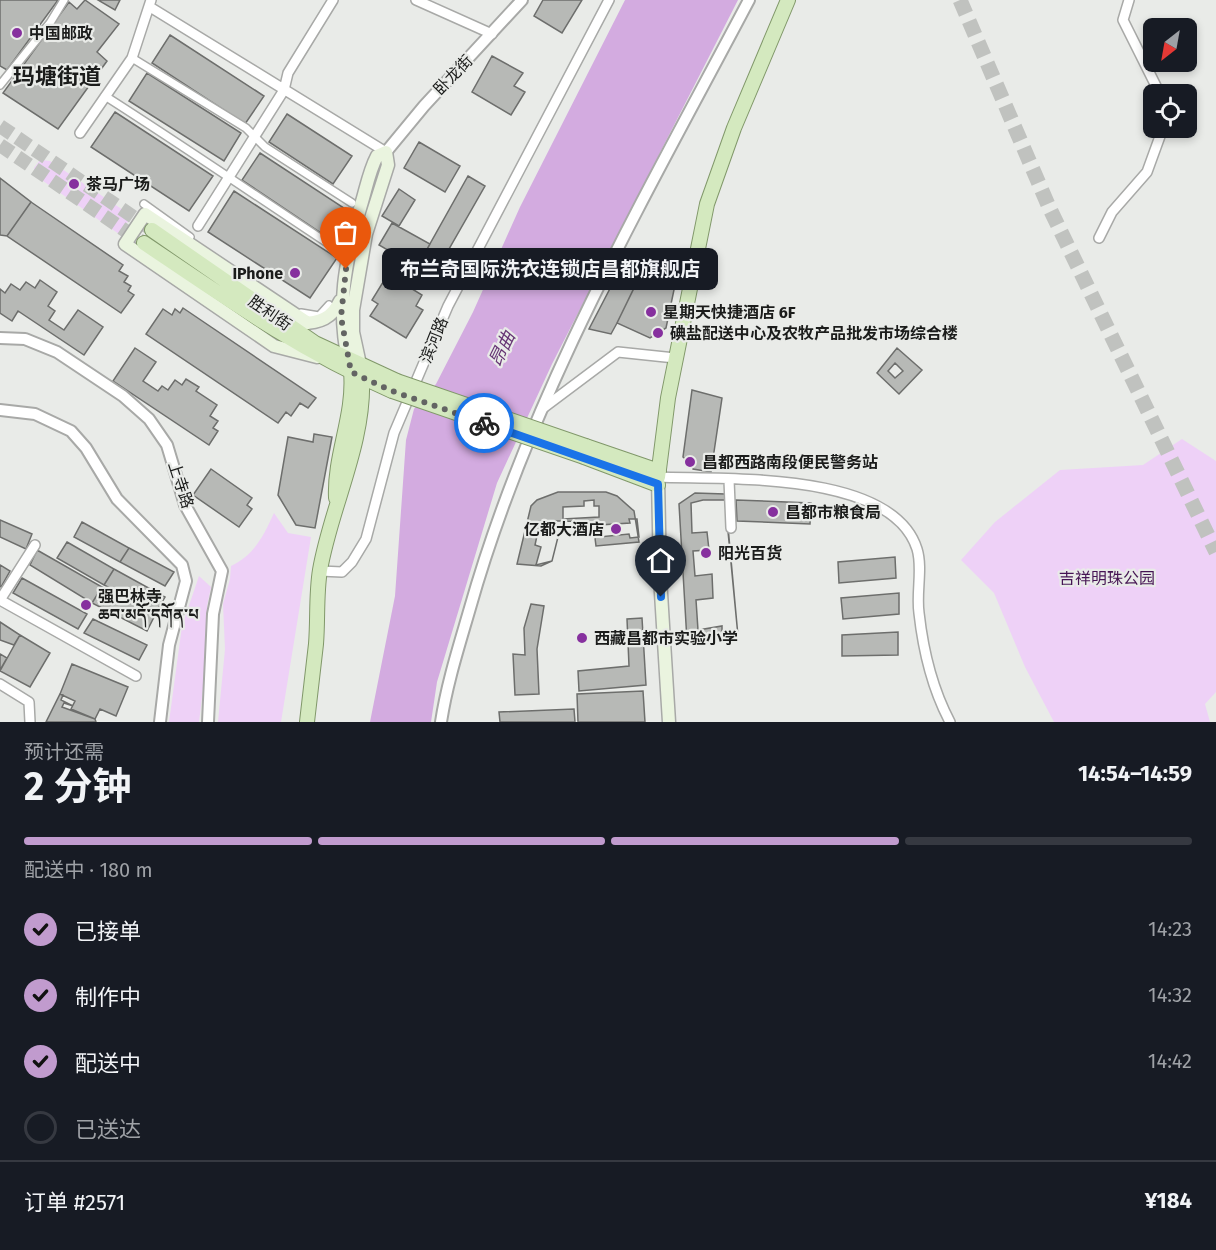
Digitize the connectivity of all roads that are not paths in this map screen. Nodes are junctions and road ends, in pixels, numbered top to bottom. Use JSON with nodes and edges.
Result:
{"nodes":[{"id":1,"x":64,"y":0,"type":"edge"},
{"id":2,"x":333,"y":0,"type":"edge"},
{"id":3,"x":416,"y":0,"type":"edge"},
{"id":4,"x":522,"y":0,"type":"edge"},
{"id":5,"x":609,"y":0,"type":"edge"},
{"id":6,"x":749,"y":0,"type":"edge"},
{"id":7,"x":788,"y":0,"type":"edge"},
{"id":8,"x":1129,"y":0,"type":"edge"},
{"id":9,"x":151,"y":3,"type":"edge"},
{"id":10,"x":492,"y":34,"type":"junction"},
{"id":11,"x":132,"y":58,"type":"junction"},
{"id":12,"x":1155,"y":84,"type":"edge"},
{"id":13,"x":0,"y":85,"type":"edge"},
{"id":14,"x":284,"y":90,"type":"junction"},
{"id":15,"x":105,"y":96,"type":"junction"},
{"id":16,"x":80,"y":133,"type":"dead end"},
{"id":17,"x":255,"y":136,"type":"junction"},
{"id":18,"x":1159,"y":138,"type":"edge"},
{"id":19,"x":386,"y":152,"type":"junction"},
{"id":20,"x":229,"y":177,"type":"junction"},
{"id":21,"x":352,"y":203,"type":"dead end"},
{"id":22,"x":144,"y":204,"type":"dead end"},
{"id":23,"x":198,"y":226,"type":"dead end"},
{"id":24,"x":152,"y":230,"type":"tunnel mouth"},
{"id":25,"x":1098,"y":238,"type":"dead end"},
{"id":26,"x":144,"y":243,"type":"tunnel mouth"},
{"id":27,"x":341,"y":252,"type":"dead end"},
{"id":28,"x":341,"y":297,"type":"junction"},
{"id":29,"x":329,"y":305,"type":"dead end"},
{"id":30,"x":278,"y":318,"type":"junction"},
{"id":31,"x":308,"y":323,"type":"junction"},
{"id":32,"x":0,"y":338,"type":"edge"},
{"id":33,"x":319,"y":357,"type":"junction"},
{"id":34,"x":675,"y":358,"type":"junction"},
{"id":35,"x":355,"y":369,"type":"junction"},
{"id":36,"x":542,"y":409,"type":"junction"},
{"id":37,"x":0,"y":410,"type":"edge"},
{"id":38,"x":658,"y":477,"type":"junction"},
{"id":39,"x":729,"y":480,"type":"junction"},
{"id":40,"x":731,"y":528,"type":"dead end"},
{"id":41,"x":35,"y":545,"type":"dead end"},
{"id":42,"x":320,"y":572,"type":"junction"},
{"id":43,"x":0,"y":600,"type":"edge"},
{"id":44,"x":136,"y":676,"type":"dead end"},
{"id":45,"x":0,"y":684,"type":"edge"},
{"id":46,"x":30,"y":722,"type":"edge"},
{"id":47,"x":160,"y":722,"type":"edge"},
{"id":48,"x":208,"y":722,"type":"edge"},
{"id":49,"x":307,"y":722,"type":"edge"},
{"id":50,"x":441,"y":722,"type":"edge"},
{"id":51,"x":669,"y":722,"type":"edge"},
{"id":52,"x":950,"y":722,"type":"edge"}],
"edges":[{"from":1,"to":13,"type":"street"},
{"from":2,"to":14,"type":"street"},
{"from":3,"to":10,"type":"street"},
{"from":4,"to":10,"type":"street","name":"卧龙街"},
{"from":5,"to":42,"type":"street","name":"滨河路"},
{"from":6,"to":36,"type":"street"},
{"from":7,"to":34,"type":"main road"},
{"from":8,"to":12,"type":"street"},
{"from":9,"to":11,"type":"street"},
{"from":9,"to":14,"type":"street"},
{"from":10,"to":19,"type":"street","name":"卧龙街"},
{"from":11,"to":15,"type":"street"},
{"from":11,"to":17,"type":"street"},
{"from":14,"to":17,"type":"street"},
{"from":14,"to":19,"type":"street"},
{"from":15,"to":16,"type":"street"},
{"from":15,"to":20,"type":"street"},
{"from":17,"to":20,"type":"street"},
{"from":17,"to":21,"type":"street"},
{"from":18,"to":25,"type":"street"},
{"from":19,"to":28,"type":"main road","name":"卧龙街"},
{"from":19,"to":35,"type":"main road"},
{"from":20,"to":23,"type":"street"},
{"from":20,"to":27,"type":"street"},
{"from":22,"to":29,"type":"street"},
{"from":24,"to":30,"type":"main road","name":"胜利街"},
{"from":26,"to":33,"type":"main road","name":"胜利街"},
{"from":28,"to":31,"type":"main road"},
{"from":28,"to":35,"type":"main road","name":"卧龙街"},
{"from":30,"to":31,"type":"main road"},
{"from":30,"to":35,"type":"main road","name":"胜利街"},
{"from":31,"to":33,"type":"main road"},
{"from":32,"to":48,"type":"street","name":"上寺路"},
{"from":33,"to":35,"type":"main road","name":"胜利街"},
{"from":34,"to":36,"type":"street"},
{"from":34,"to":38,"type":"main road"},
{"from":35,"to":38,"type":"main road","name":"胜利街","bridge":true},
{"from":35,"to":42,"type":"main road"},
{"from":36,"to":50,"type":"street"},
{"from":37,"to":47,"type":"street"},
{"from":38,"to":39,"type":"street"},
{"from":38,"to":51,"type":"main road"},
{"from":39,"to":40,"type":"street"},
{"from":39,"to":52,"type":"street"},
{"from":41,"to":43,"type":"street"},
{"from":42,"to":49,"type":"main road"},
{"from":43,"to":44,"type":"street"},
{"from":45,"to":46,"type":"street"}]}
